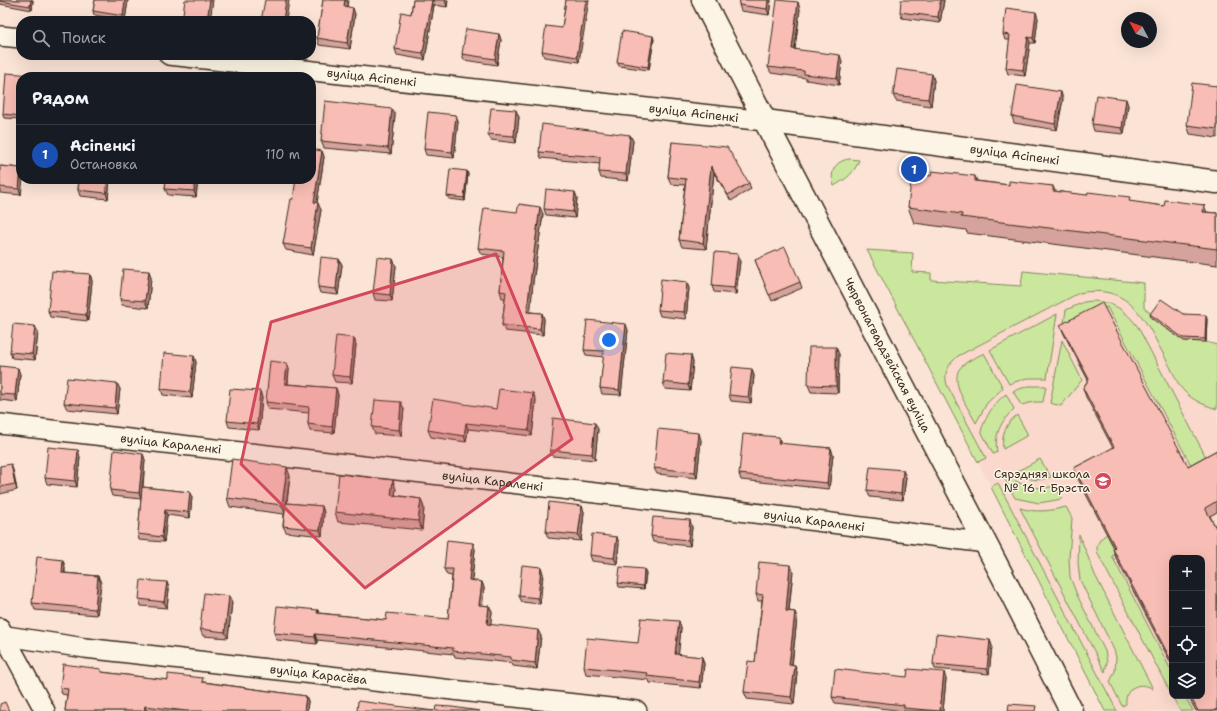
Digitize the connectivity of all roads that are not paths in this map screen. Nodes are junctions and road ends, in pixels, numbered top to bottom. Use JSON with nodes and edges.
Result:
{"nodes":[{"id":1,"x":704,"y":0,"type":"edge"},
{"id":2,"x":0,"y":36,"type":"edge"},
{"id":3,"x":16,"y":38,"type":"edge"},
{"id":4,"x":214,"y":60,"type":"edge"},
{"id":5,"x":765,"y":121,"type":"junction"},
{"id":6,"x":1217,"y":182,"type":"edge"},
{"id":7,"x":0,"y":424,"type":"edge"},
{"id":8,"x":986,"y":543,"type":"junction"},
{"id":9,"x":1,"y":632,"type":"edge"},
{"id":10,"x":45,"y":711,"type":"edge"},
{"id":11,"x":637,"y":711,"type":"edge"},
{"id":12,"x":1071,"y":711,"type":"edge"}],
"edges":[{"from":1,"to":5,"type":"main road","name":"Чырвонагвардзейская вуліца"},
{"from":2,"to":3,"type":"street"},
{"from":4,"to":5,"type":"street","name":"вуліца Асіпенкі"},
{"from":5,"to":6,"type":"main road","name":"вуліца Асіпенкі"},
{"from":5,"to":8,"type":"main road","name":"Чырвонагвардзейская вуліца"},
{"from":7,"to":8,"type":"street","name":"вуліца Караленкі"},
{"from":8,"to":12,"type":"main road","name":"Чырвонагвардзейская вуліца"},
{"from":9,"to":10,"type":"street"},
{"from":9,"to":11,"type":"street","name":"вуліца Карасёва"}]}
